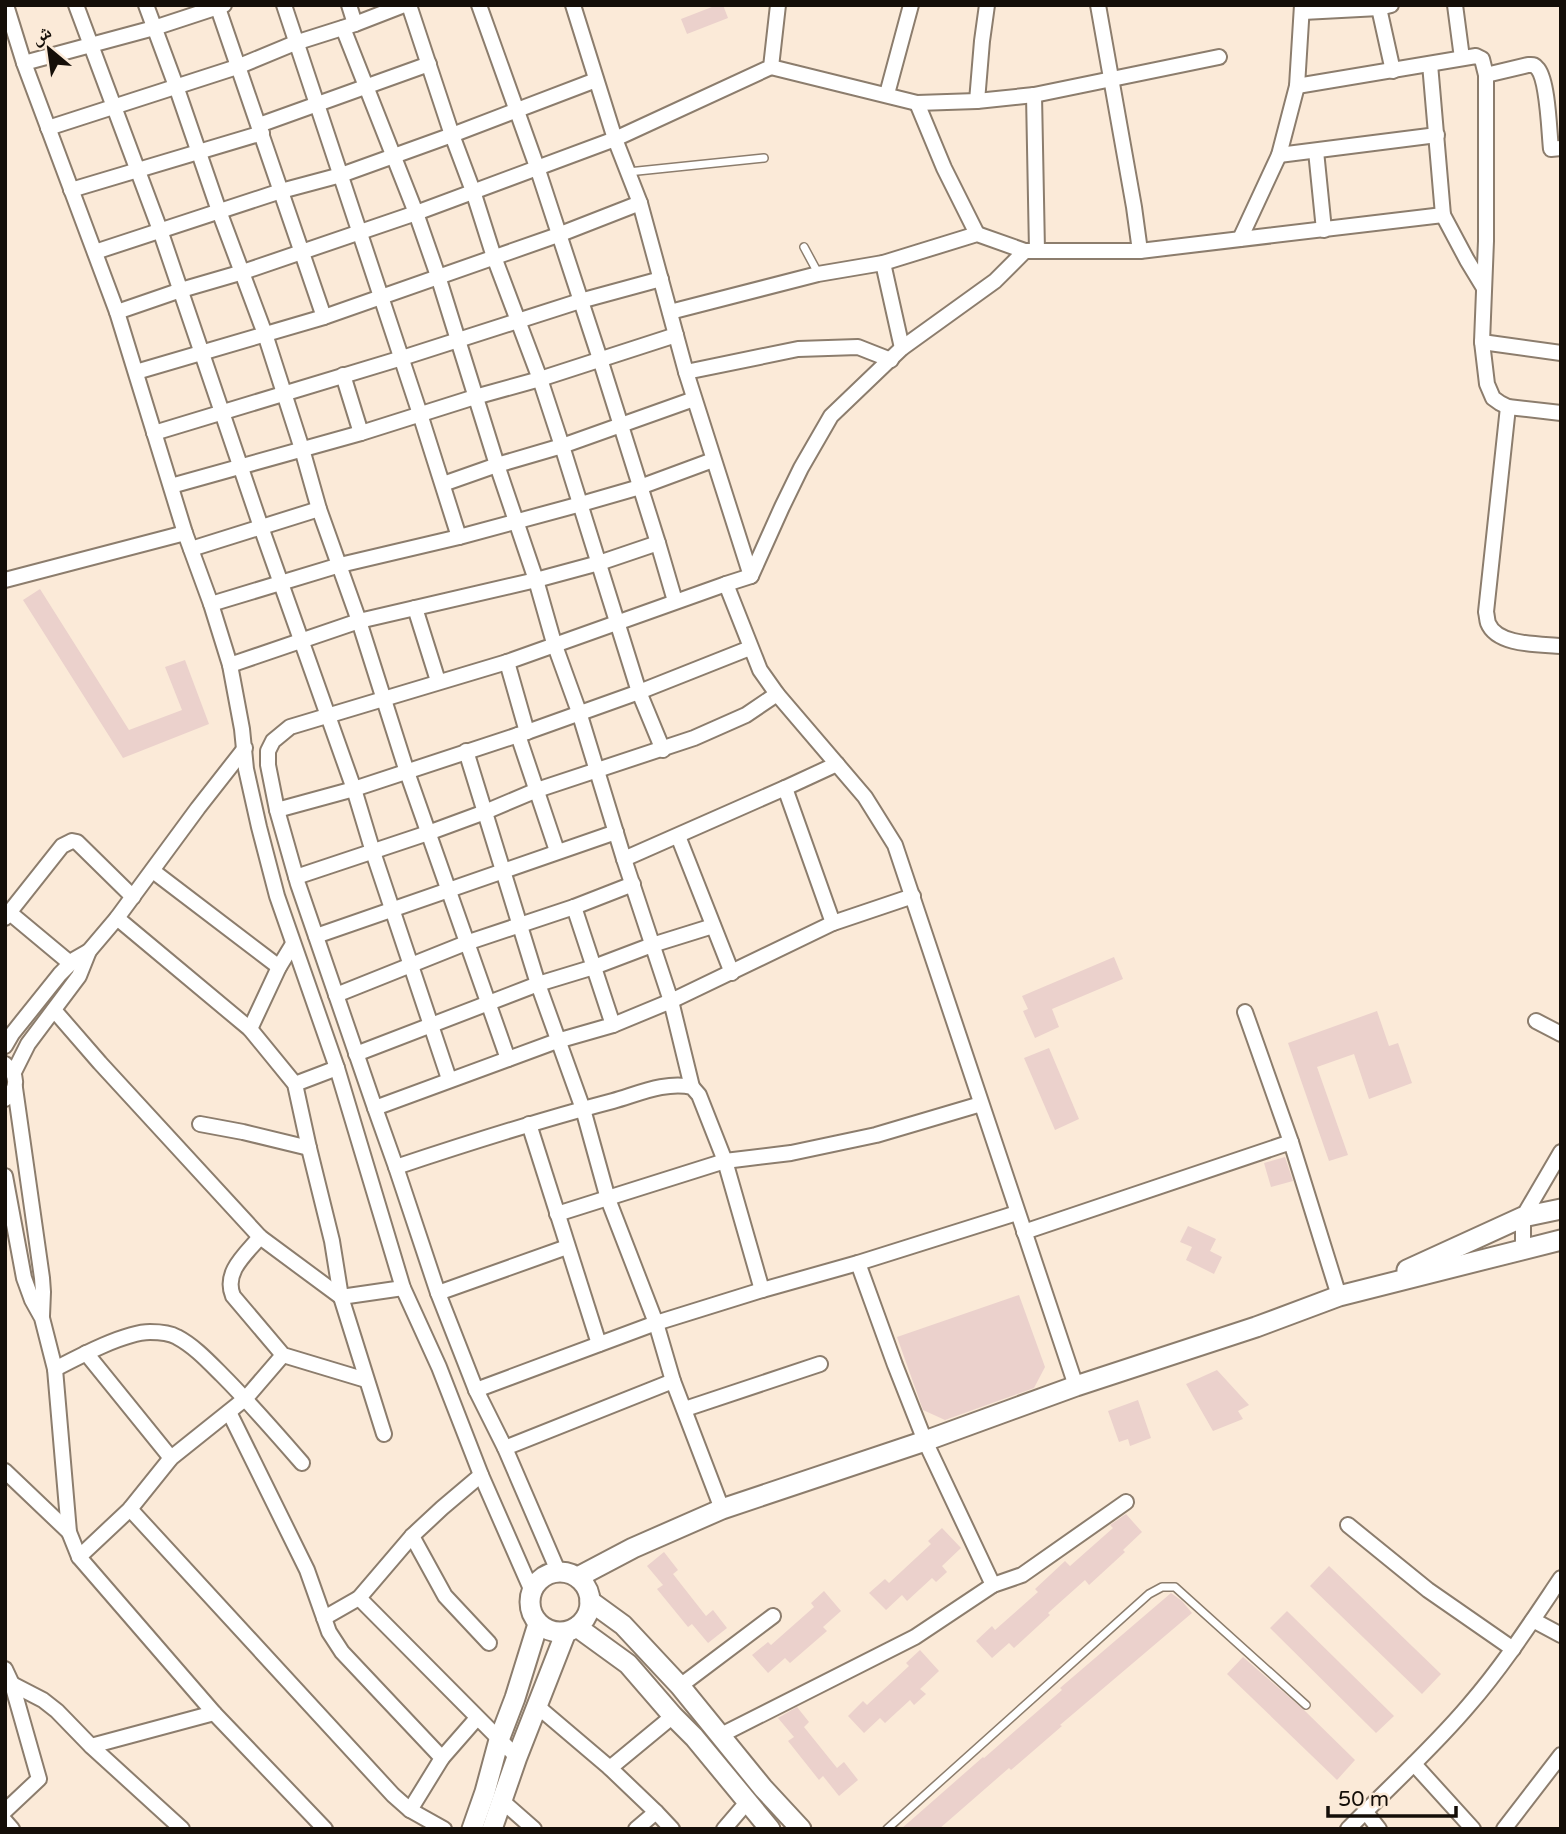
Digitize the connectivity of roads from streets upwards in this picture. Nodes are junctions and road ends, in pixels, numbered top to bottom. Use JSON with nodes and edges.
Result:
{"nodes":[{"id":1,"x":76,"y":5,"type":"edge"},
{"id":2,"x":146,"y":5,"type":"edge"},
{"id":3,"x":284,"y":5,"type":"edge"},
{"id":4,"x":349,"y":5,"type":"edge"},
{"id":5,"x":407,"y":5,"type":"edge"},
{"id":6,"x":479,"y":5,"type":"edge"},
{"id":7,"x":573,"y":5,"type":"edge"},
{"id":8,"x":778,"y":5,"type":"edge"},
{"id":9,"x":911,"y":5,"type":"edge"},
{"id":10,"x":987,"y":5,"type":"edge"},
{"id":11,"x":1098,"y":5,"type":"edge"},
{"id":12,"x":1455,"y":5,"type":"edge"},
{"id":13,"x":7,"y":6,"type":"edge"},
{"id":14,"x":220,"y":6,"type":"edge"},
{"id":15,"x":1385,"y":6,"type":"edge"},
{"id":16,"x":1302,"y":9,"type":"edge"},
{"id":17,"x":349,"y":26,"type":"junction"},
{"id":18,"x":154,"y":28,"type":"junction"},
{"id":19,"x":9,"y":29,"type":"edge"},
{"id":20,"x":295,"y":43,"type":"junction"},
{"id":21,"x":90,"y":46,"type":"junction"},
{"id":22,"x":1219,"y":57,"type":"dead end"},
{"id":23,"x":1462,"y":58,"type":"junction"},
{"id":24,"x":23,"y":63,"type":"junction"},
{"id":25,"x":429,"y":64,"type":"junction"},
{"id":26,"x":1430,"y":64,"type":"junction"},
{"id":27,"x":237,"y":66,"type":"junction"},
{"id":28,"x":771,"y":67,"type":"junction"},
{"id":29,"x":1393,"y":71,"type":"junction"},
{"id":30,"x":1486,"y":75,"type":"junction"},
{"id":31,"x":1111,"y":78,"type":"junction"},
{"id":32,"x":596,"y":80,"type":"junction"},
{"id":33,"x":176,"y":86,"type":"junction"},
{"id":34,"x":1297,"y":86,"type":"junction"},
{"id":35,"x":367,"y":87,"type":"junction"},
{"id":36,"x":887,"y":94,"type":"junction"},
{"id":37,"x":1034,"y":95,"type":"junction"},
{"id":38,"x":977,"y":102,"type":"junction"},
{"id":39,"x":917,"y":103,"type":"junction"},
{"id":40,"x":316,"y":104,"type":"junction"},
{"id":41,"x":114,"y":108,"type":"junction"},
{"id":42,"x":517,"y":110,"type":"junction"},
{"id":43,"x":48,"y":128,"type":"junction"},
{"id":44,"x":260,"y":129,"type":"junction"},
{"id":45,"x":452,"y":135,"type":"junction"},
{"id":46,"x":1437,"y":135,"type":"junction"},
{"id":47,"x":615,"y":139,"type":"junction"},
{"id":48,"x":1561,"y":148,"type":"edge"},
{"id":49,"x":199,"y":151,"type":"junction"},
{"id":50,"x":1316,"y":151,"type":"junction"},
{"id":51,"x":1279,"y":155,"type":"junction"},
{"id":52,"x":393,"y":157,"type":"junction"},
{"id":53,"x":537,"y":167,"type":"junction"},
{"id":54,"x":138,"y":170,"type":"junction"},
{"id":55,"x":341,"y":175,"type":"junction"},
{"id":56,"x":71,"y":190,"type":"junction"},
{"id":57,"x":281,"y":191,"type":"junction"},
{"id":58,"x":473,"y":191,"type":"junction"},
{"id":59,"x":640,"y":202,"type":"junction"},
{"id":60,"x":219,"y":211,"type":"junction"},
{"id":61,"x":416,"y":213,"type":"junction"},
{"id":62,"x":1443,"y":215,"type":"junction"},
{"id":63,"x":160,"y":230,"type":"junction"},
{"id":64,"x":1324,"y":230,"type":"junction"},
{"id":65,"x":360,"y":231,"type":"junction"},
{"id":66,"x":558,"y":234,"type":"junction"},
{"id":67,"x":977,"y":234,"type":"junction"},
{"id":68,"x":1240,"y":239,"type":"junction"},
{"id":69,"x":301,"y":251,"type":"junction"},
{"id":70,"x":1031,"y":251,"type":"junction"},
{"id":71,"x":1140,"y":251,"type":"junction"},
{"id":72,"x":95,"y":252,"type":"junction"},
{"id":73,"x":494,"y":257,"type":"junction"},
{"id":74,"x":883,"y":263,"type":"junction"},
{"id":75,"x":243,"y":272,"type":"junction"},
{"id":76,"x":438,"y":276,"type":"junction"},
{"id":77,"x":661,"y":279,"type":"junction"},
{"id":78,"x":1485,"y":289,"type":"junction"},
{"id":79,"x":181,"y":290,"type":"junction"},
{"id":80,"x":381,"y":298,"type":"junction"},
{"id":81,"x":580,"y":301,"type":"junction"},
{"id":82,"x":117,"y":312,"type":"junction"},
{"id":83,"x":670,"y":312,"type":"junction"},
{"id":84,"x":324,"y":317,"type":"junction"},
{"id":85,"x":518,"y":321,"type":"junction"},
{"id":86,"x":265,"y":334,"type":"junction"},
{"id":87,"x":676,"y":335,"type":"junction"},
{"id":88,"x":457,"y":340,"type":"junction"},
{"id":89,"x":1482,"y":342,"type":"junction"},
{"id":90,"x":902,"y":348,"type":"junction"},
{"id":91,"x":202,"y":351,"type":"junction"},
{"id":92,"x":1561,"y":353,"type":"edge"},
{"id":93,"x":402,"y":358,"type":"junction"},
{"id":94,"x":600,"y":359,"type":"junction"},
{"id":95,"x":891,"y":360,"type":"junction"},
{"id":96,"x":136,"y":372,"type":"junction"},
{"id":97,"x":686,"y":372,"type":"junction"},
{"id":98,"x":344,"y":375,"type":"junction"},
{"id":99,"x":540,"y":379,"type":"junction"},
{"id":100,"x":284,"y":394,"type":"junction"},
{"id":101,"x":475,"y":397,"type":"junction"},
{"id":102,"x":694,"y":400,"type":"junction"},
{"id":103,"x":1508,"y":407,"type":"junction"},
{"id":104,"x":223,"y":411,"type":"junction"},
{"id":105,"x":1561,"y":412,"type":"edge"},
{"id":106,"x":421,"y":414,"type":"junction"},
{"id":107,"x":621,"y":426,"type":"junction"},
{"id":108,"x":154,"y":433,"type":"junction"},
{"id":109,"x":361,"y":433,"type":"junction"},
{"id":110,"x":562,"y":446,"type":"junction"},
{"id":111,"x":302,"y":450,"type":"junction"},
{"id":112,"x":713,"y":460,"type":"junction"},
{"id":113,"x":497,"y":465,"type":"junction"},
{"id":114,"x":240,"y":466,"type":"junction"},
{"id":115,"x":443,"y":484,"type":"junction"},
{"id":116,"x":171,"y":486,"type":"junction"},
{"id":117,"x":640,"y":486,"type":"junction"},
{"id":118,"x":581,"y":505,"type":"junction"},
{"id":119,"x":319,"y":509,"type":"junction"},
{"id":120,"x":517,"y":521,"type":"junction"},
{"id":121,"x":261,"y":527,"type":"junction"},
{"id":122,"x":186,"y":533,"type":"junction"},
{"id":123,"x":458,"y":537,"type":"junction"},
{"id":124,"x":657,"y":543,"type":"junction"},
{"id":125,"x":191,"y":549,"type":"junction"},
{"id":126,"x":599,"y":563,"type":"junction"},
{"id":127,"x":340,"y":565,"type":"junction"},
{"id":128,"x":751,"y":576,"type":"junction"},
{"id":129,"x":5,"y":580,"type":"edge"},
{"id":130,"x":536,"y":580,"type":"junction"},
{"id":131,"x":281,"y":582,"type":"junction"},
{"id":132,"x":726,"y":584,"type":"junction"},
{"id":133,"x":676,"y":601,"type":"junction"},
{"id":134,"x":211,"y":604,"type":"junction"},
{"id":135,"x":415,"y":608,"type":"junction"},
{"id":136,"x":359,"y":621,"type":"junction"},
{"id":137,"x":617,"y":623,"type":"junction"},
{"id":138,"x":301,"y":641,"type":"junction"},
{"id":139,"x":554,"y":643,"type":"junction"},
{"id":140,"x":1561,"y":646,"type":"edge"},
{"id":141,"x":750,"y":648,"type":"junction"},
{"id":142,"x":507,"y":662,"type":"junction"},
{"id":143,"x":230,"y":665,"type":"junction"},
{"id":144,"x":438,"y":681,"type":"junction"},
{"id":145,"x":639,"y":692,"type":"junction"},
{"id":146,"x":777,"y":694,"type":"junction"},
{"id":147,"x":383,"y":698,"type":"junction"},
{"id":148,"x":579,"y":712,"type":"junction"},
{"id":149,"x":327,"y":716,"type":"junction"},
{"id":150,"x":522,"y":733,"type":"junction"},
{"id":151,"x":245,"y":748,"type":"junction"},
{"id":152,"x":663,"y":750,"type":"junction"},
{"id":153,"x":466,"y":751,"type":"junction"},
{"id":154,"x":837,"y":764,"type":"junction"},
{"id":155,"x":597,"y":770,"type":"junction"},
{"id":156,"x":407,"y":772,"type":"junction"},
{"id":157,"x":785,"y":788,"type":"junction"},
{"id":158,"x":355,"y":789,"type":"junction"},
{"id":159,"x":537,"y":790,"type":"junction"},
{"id":160,"x":277,"y":810,"type":"junction"},
{"id":161,"x":485,"y":812,"type":"junction"},
{"id":162,"x":616,"y":832,"type":"junction"},
{"id":163,"x":428,"y":833,"type":"junction"},
{"id":164,"x":678,"y":836,"type":"junction"},
{"id":165,"x":557,"y":851,"type":"junction"},
{"id":166,"x":373,"y":852,"type":"junction"},
{"id":167,"x":624,"y":859,"type":"junction"},
{"id":168,"x":153,"y":871,"type":"junction"},
{"id":169,"x":504,"y":871,"type":"junction"},
{"id":170,"x":296,"y":877,"type":"junction"},
{"id":171,"x":634,"y":884,"type":"junction"},
{"id":172,"x":447,"y":891,"type":"junction"},
{"id":173,"x":913,"y":896,"type":"junction"},
{"id":174,"x":133,"y":897,"type":"junction"},
{"id":175,"x":574,"y":907,"type":"junction"},
{"id":176,"x":393,"y":910,"type":"junction"},
{"id":177,"x":7,"y":916,"type":"edge"},
{"id":178,"x":117,"y":918,"type":"junction"},
{"id":179,"x":833,"y":923,"type":"junction"},
{"id":180,"x":520,"y":924,"type":"junction"},
{"id":181,"x":713,"y":926,"type":"junction"},
{"id":182,"x":316,"y":936,"type":"junction"},
{"id":183,"x":466,"y":943,"type":"junction"},
{"id":184,"x":293,"y":944,"type":"junction"},
{"id":185,"x":652,"y":945,"type":"junction"},
{"id":186,"x":89,"y":951,"type":"junction"},
{"id":187,"x":70,"y":963,"type":"junction"},
{"id":188,"x":411,"y":965,"type":"junction"},
{"id":189,"x":279,"y":967,"type":"junction"},
{"id":190,"x":594,"y":967,"type":"junction"},
{"id":191,"x":732,"y":973,"type":"junction"},
{"id":192,"x":538,"y":984,"type":"junction"},
{"id":193,"x":336,"y":995,"type":"junction"},
{"id":194,"x":671,"y":1000,"type":"junction"},
{"id":195,"x":488,"y":1003,"type":"junction"},
{"id":196,"x":54,"y":1010,"type":"junction"},
{"id":197,"x":1245,"y":1012,"type":"dead end"},
{"id":198,"x":1536,"y":1021,"type":"dead end"},
{"id":199,"x":430,"y":1024,"type":"junction"},
{"id":200,"x":613,"y":1025,"type":"junction"},
{"id":201,"x":250,"y":1029,"type":"junction"},
{"id":202,"x":1561,"y":1034,"type":"edge"},
{"id":203,"x":557,"y":1041,"type":"junction"},
{"id":204,"x":5,"y":1046,"type":"edge"},
{"id":205,"x":356,"y":1054,"type":"junction"},
{"id":206,"x":508,"y":1059,"type":"junction"},
{"id":207,"x":9,"y":1068,"type":"edge"},
{"id":208,"x":337,"y":1068,"type":"junction"},
{"id":209,"x":449,"y":1079,"type":"junction"},
{"id":210,"x":295,"y":1084,"type":"junction"},
{"id":211,"x":692,"y":1087,"type":"junction"},
{"id":212,"x":10,"y":1093,"type":"edge"},
{"id":213,"x":981,"y":1104,"type":"junction"},
{"id":214,"x":374,"y":1108,"type":"junction"},
{"id":215,"x":583,"y":1109,"type":"junction"},
{"id":216,"x":200,"y":1124,"type":"dead end"},
{"id":217,"x":529,"y":1124,"type":"junction"},
{"id":218,"x":1291,"y":1142,"type":"junction"},
{"id":219,"x":309,"y":1148,"type":"junction"},
{"id":220,"x":1561,"y":1152,"type":"edge"},
{"id":221,"x":725,"y":1161,"type":"junction"},
{"id":222,"x":397,"y":1167,"type":"junction"},
{"id":223,"x":5,"y":1176,"type":"edge"},
{"id":224,"x":608,"y":1199,"type":"junction"},
{"id":225,"x":1561,"y":1209,"type":"edge"},
{"id":226,"x":1017,"y":1213,"type":"junction"},
{"id":227,"x":557,"y":1214,"type":"junction"},
{"id":228,"x":1523,"y":1217,"type":"junction"},
{"id":229,"x":1024,"y":1233,"type":"junction"},
{"id":230,"x":260,"y":1237,"type":"junction"},
{"id":231,"x":1561,"y":1240,"type":"edge"},
{"id":232,"x":567,"y":1247,"type":"junction"},
{"id":233,"x":1522,"y":1249,"type":"junction"},
{"id":234,"x":858,"y":1263,"type":"junction"},
{"id":235,"x":403,"y":1288,"type":"junction"},
{"id":236,"x":762,"y":1290,"type":"junction"},
{"id":237,"x":1362,"y":1291,"type":"junction"},
{"id":238,"x":438,"y":1293,"type":"junction"},
{"id":239,"x":1339,"y":1296,"type":"junction"},
{"id":240,"x":341,"y":1297,"type":"junction"},
{"id":241,"x":42,"y":1318,"type":"junction"},
{"id":242,"x":656,"y":1323,"type":"junction"},
{"id":243,"x":599,"y":1344,"type":"junction"},
{"id":244,"x":86,"y":1353,"type":"junction"},
{"id":245,"x":284,"y":1355,"type":"junction"},
{"id":246,"x":820,"y":1364,"type":"dead end"},
{"id":247,"x":55,"y":1369,"type":"junction"},
{"id":248,"x":366,"y":1380,"type":"junction"},
{"id":249,"x":673,"y":1381,"type":"junction"},
{"id":250,"x":1076,"y":1386,"type":"junction"},
{"id":251,"x":477,"y":1390,"type":"junction"},
{"id":252,"x":246,"y":1398,"type":"junction"},
{"id":253,"x":685,"y":1409,"type":"junction"},
{"id":254,"x":229,"y":1412,"type":"junction"},
{"id":255,"x":384,"y":1434,"type":"dead end"},
{"id":256,"x":925,"y":1441,"type":"junction"},
{"id":257,"x":505,"y":1447,"type":"junction"},
{"id":258,"x":171,"y":1458,"type":"junction"},
{"id":259,"x":302,"y":1463,"type":"dead end"},
{"id":260,"x":5,"y":1471,"type":"edge"},
{"id":261,"x":481,"y":1475,"type":"junction"},
{"id":262,"x":1126,"y":1502,"type":"dead end"},
{"id":263,"x":130,"y":1509,"type":"junction"},
{"id":264,"x":722,"y":1509,"type":"junction"},
{"id":265,"x":1348,"y":1525,"type":"dead end"},
{"id":266,"x":69,"y":1532,"type":"junction"},
{"id":267,"x":412,"y":1536,"type":"junction"},
{"id":268,"x":79,"y":1557,"type":"junction"},
{"id":269,"x":558,"y":1571,"type":"junction"},
{"id":270,"x":578,"y":1577,"type":"junction"},
{"id":271,"x":1561,"y":1578,"type":"edge"},
{"id":272,"x":993,"y":1585,"type":"junction"},
{"id":273,"x":531,"y":1589,"type":"junction"},
{"id":274,"x":359,"y":1598,"type":"junction"},
{"id":275,"x":590,"y":1601,"type":"junction"},
{"id":276,"x":773,"y":1616,"type":"dead end"},
{"id":277,"x":324,"y":1618,"type":"junction"},
{"id":278,"x":1533,"y":1620,"type":"junction"},
{"id":279,"x":538,"y":1624,"type":"junction"},
{"id":280,"x":571,"y":1630,"type":"junction"},
{"id":281,"x":1561,"y":1635,"type":"edge"},
{"id":282,"x":489,"y":1643,"type":"dead end"},
{"id":283,"x":1513,"y":1649,"type":"junction"},
{"id":284,"x":5,"y":1669,"type":"edge"},
{"id":285,"x":12,"y":1684,"type":"junction"},
{"id":286,"x":680,"y":1686,"type":"junction"},
{"id":287,"x":537,"y":1706,"type":"junction"},
{"id":288,"x":214,"y":1713,"type":"junction"},
{"id":289,"x":673,"y":1716,"type":"junction"},
{"id":290,"x":477,"y":1718,"type":"junction"},
{"id":291,"x":721,"y":1735,"type":"junction"},
{"id":292,"x":499,"y":1740,"type":"junction"},
{"id":293,"x":91,"y":1746,"type":"junction"},
{"id":294,"x":1561,"y":1755,"type":"edge"},
{"id":295,"x":517,"y":1757,"type":"junction"},
{"id":296,"x":442,"y":1758,"type":"junction"},
{"id":297,"x":1414,"y":1764,"type":"junction"},
{"id":298,"x":610,"y":1768,"type":"junction"},
{"id":299,"x":501,"y":1800,"type":"junction"},
{"id":300,"x":748,"y":1801,"type":"junction"},
{"id":301,"x":410,"y":1810,"type":"junction"},
{"id":302,"x":5,"y":1811,"type":"edge"},
{"id":303,"x":1365,"y":1811,"type":"junction"},
{"id":304,"x":656,"y":1812,"type":"junction"},
{"id":305,"x":5,"y":1821,"type":"edge"},
{"id":306,"x":12,"y":1829,"type":"edge"},
{"id":307,"x":182,"y":1829,"type":"edge"},
{"id":308,"x":325,"y":1829,"type":"edge"},
{"id":309,"x":444,"y":1829,"type":"edge"},
{"id":310,"x":472,"y":1829,"type":"edge"},
{"id":311,"x":492,"y":1829,"type":"edge"},
{"id":312,"x":534,"y":1829,"type":"edge"},
{"id":313,"x":636,"y":1829,"type":"edge"},
{"id":314,"x":672,"y":1829,"type":"edge"},
{"id":315,"x":724,"y":1829,"type":"edge"},
{"id":316,"x":770,"y":1829,"type":"edge"},
{"id":317,"x":801,"y":1829,"type":"edge"},
{"id":318,"x":1348,"y":1829,"type":"edge"},
{"id":319,"x":1379,"y":1829,"type":"edge"},
{"id":320,"x":1473,"y":1829,"type":"edge"},
{"id":321,"x":1504,"y":1829,"type":"edge"}],
"edges":[{"from":1,"to":21,"type":"street"},
{"from":2,"to":18,"type":"street"},
{"from":3,"to":20,"type":"street"},
{"from":4,"to":17,"type":"street"},
{"from":5,"to":17,"type":"street"},
{"from":5,"to":25,"type":"street"},
{"from":6,"to":42,"type":"street"},
{"from":7,"to":32,"type":"street"},
{"from":8,"to":28,"type":"street"},
{"from":9,"to":36,"type":"street"},
{"from":10,"to":38,"type":"street"},
{"from":11,"to":31,"type":"street"},
{"from":12,"to":23,"type":"street"},
{"from":13,"to":19,"type":"street"},
{"from":14,"to":18,"type":"street"},
{"from":14,"to":27,"type":"street"},
{"from":15,"to":16,"type":"street"},
{"from":15,"to":29,"type":"street"},
{"from":16,"to":34,"type":"street"},
{"from":17,"to":20,"type":"street"},
{"from":17,"to":35,"type":"street"},
{"from":18,"to":21,"type":"street"},
{"from":18,"to":33,"type":"street"},
{"from":19,"to":24,"type":"street"},
{"from":20,"to":27,"type":"street"},
{"from":20,"to":40,"type":"street"},
{"from":21,"to":24,"type":"street"},
{"from":21,"to":41,"type":"street"},
{"from":22,"to":31,"type":"street"},
{"from":23,"to":26,"type":"street"},
{"from":23,"to":30,"type":"street"},
{"from":24,"to":43,"type":"street"},
{"from":25,"to":35,"type":"street"},
{"from":25,"to":45,"type":"street"},
{"from":26,"to":29,"type":"street"},
{"from":26,"to":46,"type":"street"},
{"from":27,"to":33,"type":"street"},
{"from":27,"to":44,"type":"street"},
{"from":28,"to":36,"type":"street"},
{"from":28,"to":47,"type":"street"},
{"from":29,"to":34,"type":"street"},
{"from":30,"to":48,"type":"street"},
{"from":30,"to":78,"type":"street"},
{"from":31,"to":37,"type":"street"},
{"from":31,"to":71,"type":"street"},
{"from":32,"to":42,"type":"street"},
{"from":32,"to":47,"type":"street"},
{"from":33,"to":41,"type":"street"},
{"from":33,"to":49,"type":"street"},
{"from":34,"to":51,"type":"street"},
{"from":35,"to":40,"type":"street"},
{"from":35,"to":52,"type":"street"},
{"from":36,"to":39,"type":"street"},
{"from":37,"to":38,"type":"street"},
{"from":37,"to":70,"type":"street"},
{"from":38,"to":39,"type":"street"},
{"from":39,"to":67,"type":"street"},
{"from":40,"to":44,"type":"street"},
{"from":40,"to":55,"type":"street"},
{"from":41,"to":43,"type":"street"},
{"from":41,"to":54,"type":"street"},
{"from":42,"to":45,"type":"street"},
{"from":42,"to":53,"type":"street"},
{"from":43,"to":56,"type":"street"},
{"from":44,"to":49,"type":"street"},
{"from":44,"to":57,"type":"street"},
{"from":45,"to":52,"type":"street"},
{"from":45,"to":58,"type":"street"},
{"from":46,"to":50,"type":"street"},
{"from":46,"to":62,"type":"street"},
{"from":47,"to":53,"type":"street"},
{"from":47,"to":59,"type":"street"},
{"from":49,"to":54,"type":"street"},
{"from":49,"to":60,"type":"street"},
{"from":50,"to":51,"type":"street"},
{"from":50,"to":64,"type":"street"},
{"from":51,"to":68,"type":"street"},
{"from":52,"to":55,"type":"street"},
{"from":52,"to":61,"type":"street"},
{"from":53,"to":58,"type":"street"},
{"from":53,"to":66,"type":"street"},
{"from":54,"to":56,"type":"street"},
{"from":54,"to":63,"type":"street"},
{"from":55,"to":57,"type":"street"},
{"from":55,"to":65,"type":"street"},
{"from":56,"to":72,"type":"street"},
{"from":57,"to":60,"type":"street"},
{"from":57,"to":69,"type":"street"},
{"from":58,"to":61,"type":"street"},
{"from":58,"to":73,"type":"street"},
{"from":59,"to":66,"type":"street"},
{"from":59,"to":77,"type":"street"},
{"from":60,"to":63,"type":"street"},
{"from":60,"to":75,"type":"street"},
{"from":61,"to":65,"type":"street"},
{"from":61,"to":76,"type":"street"},
{"from":62,"to":64,"type":"street"},
{"from":62,"to":78,"type":"street"},
{"from":63,"to":72,"type":"street"},
{"from":63,"to":79,"type":"street"},
{"from":64,"to":68,"type":"street"},
{"from":65,"to":69,"type":"street"},
{"from":65,"to":80,"type":"street"},
{"from":66,"to":73,"type":"street"},
{"from":66,"to":81,"type":"street"},
{"from":67,"to":70,"type":"street"},
{"from":67,"to":74,"type":"street"},
{"from":68,"to":71,"type":"street"},
{"from":69,"to":75,"type":"street"},
{"from":69,"to":84,"type":"street"},
{"from":70,"to":71,"type":"street"},
{"from":70,"to":90,"type":"street"},
{"from":72,"to":82,"type":"street"},
{"from":73,"to":76,"type":"street"},
{"from":73,"to":85,"type":"street"},
{"from":74,"to":83,"type":"street"},
{"from":74,"to":90,"type":"street"},
{"from":75,"to":79,"type":"street"},
{"from":75,"to":86,"type":"street"},
{"from":76,"to":80,"type":"street"},
{"from":76,"to":88,"type":"street"},
{"from":77,"to":81,"type":"street"},
{"from":77,"to":83,"type":"street"},
{"from":78,"to":89,"type":"street"},
{"from":79,"to":82,"type":"street"},
{"from":79,"to":91,"type":"street"},
{"from":80,"to":84,"type":"street"},
{"from":80,"to":93,"type":"street"},
{"from":81,"to":85,"type":"street"},
{"from":81,"to":94,"type":"street"},
{"from":82,"to":96,"type":"street"},
{"from":83,"to":87,"type":"street"},
{"from":84,"to":86,"type":"street"},
{"from":85,"to":88,"type":"street"},
{"from":85,"to":99,"type":"street"},
{"from":86,"to":91,"type":"street"},
{"from":86,"to":100,"type":"street"},
{"from":87,"to":94,"type":"street"},
{"from":87,"to":97,"type":"street"},
{"from":88,"to":93,"type":"street"},
{"from":88,"to":101,"type":"street"},
{"from":89,"to":92,"type":"street"},
{"from":89,"to":103,"type":"street"},
{"from":90,"to":95,"type":"street"},
{"from":91,"to":96,"type":"street"},
{"from":91,"to":104,"type":"street"},
{"from":93,"to":98,"type":"street"},
{"from":93,"to":106,"type":"street"},
{"from":94,"to":99,"type":"street"},
{"from":94,"to":107,"type":"street"},
{"from":95,"to":97,"type":"street"},
{"from":95,"to":128,"type":"street"},
{"from":96,"to":108,"type":"street"},
{"from":97,"to":102,"type":"street"},
{"from":98,"to":100,"type":"street"},
{"from":98,"to":109,"type":"street"},
{"from":99,"to":101,"type":"street"},
{"from":99,"to":110,"type":"street"},
{"from":100,"to":104,"type":"street"},
{"from":100,"to":111,"type":"street"},
{"from":101,"to":106,"type":"street"},
{"from":101,"to":113,"type":"street"},
{"from":102,"to":107,"type":"street"},
{"from":102,"to":112,"type":"street"},
{"from":103,"to":105,"type":"street"},
{"from":103,"to":140,"type":"street"},
{"from":104,"to":108,"type":"street"},
{"from":104,"to":114,"type":"street"},
{"from":106,"to":109,"type":"street"},
{"from":106,"to":115,"type":"street"},
{"from":107,"to":110,"type":"street"},
{"from":107,"to":117,"type":"street"},
{"from":108,"to":116,"type":"street"},
{"from":109,"to":111,"type":"street"},
{"from":110,"to":113,"type":"street"},
{"from":110,"to":118,"type":"street"},
{"from":111,"to":114,"type":"street"},
{"from":111,"to":119,"type":"street"},
{"from":112,"to":117,"type":"street"},
{"from":112,"to":128,"type":"street"},
{"from":113,"to":115,"type":"street"},
{"from":113,"to":120,"type":"street"},
{"from":114,"to":116,"type":"street"},
{"from":114,"to":121,"type":"street"},
{"from":115,"to":123,"type":"street"},
{"from":116,"to":122,"type":"street"},
{"from":117,"to":118,"type":"street"},
{"from":117,"to":124,"type":"street"},
{"from":118,"to":120,"type":"street"},
{"from":118,"to":126,"type":"street"},
{"from":119,"to":121,"type":"street"},
{"from":119,"to":127,"type":"street"},
{"from":120,"to":123,"type":"street"},
{"from":120,"to":130,"type":"street"},
{"from":121,"to":125,"type":"street"},
{"from":121,"to":131,"type":"street"},
{"from":122,"to":125,"type":"street"},
{"from":122,"to":129,"type":"street"},
{"from":123,"to":127,"type":"street"},
{"from":124,"to":126,"type":"street"},
{"from":124,"to":133,"type":"street"},
{"from":125,"to":134,"type":"street"},
{"from":126,"to":130,"type":"street"},
{"from":126,"to":137,"type":"street"},
{"from":127,"to":131,"type":"street"},
{"from":127,"to":136,"type":"street"},
{"from":128,"to":132,"type":"street"},
{"from":130,"to":135,"type":"street"},
{"from":130,"to":139,"type":"street"},
{"from":131,"to":134,"type":"street"},
{"from":131,"to":138,"type":"street"},
{"from":132,"to":133,"type":"street"},
{"from":132,"to":141,"type":"street"},
{"from":133,"to":137,"type":"street"},
{"from":134,"to":143,"type":"street"},
{"from":135,"to":136,"type":"street"},
{"from":135,"to":144,"type":"street"},
{"from":136,"to":138,"type":"street"},
{"from":136,"to":147,"type":"street"},
{"from":137,"to":139,"type":"street"},
{"from":137,"to":145,"type":"street"},
{"from":138,"to":143,"type":"street"},
{"from":138,"to":149,"type":"street"},
{"from":139,"to":142,"type":"street"},
{"from":139,"to":148,"type":"street"},
{"from":141,"to":145,"type":"street"},
{"from":141,"to":146,"type":"street"},
{"from":142,"to":144,"type":"street"},
{"from":142,"to":150,"type":"street"},
{"from":143,"to":151,"type":"street"},
{"from":144,"to":147,"type":"street"},
{"from":145,"to":148,"type":"street"},
{"from":145,"to":152,"type":"street"},
{"from":146,"to":152,"type":"street"},
{"from":146,"to":154,"type":"street"},
{"from":147,"to":149,"type":"street"},
{"from":147,"to":156,"type":"street"},
{"from":148,"to":150,"type":"street"},
{"from":148,"to":155,"type":"street"},
{"from":149,"to":158,"type":"street"},
{"from":149,"to":160,"type":"street"},
{"from":150,"to":153,"type":"street"},
{"from":150,"to":159,"type":"street"},
{"from":151,"to":168,"type":"street"},
{"from":151,"to":184,"type":"street"},
{"from":152,"to":155,"type":"street"},
{"from":153,"to":156,"type":"street"},
{"from":153,"to":161,"type":"street"},
{"from":154,"to":157,"type":"street"},
{"from":154,"to":173,"type":"street"},
{"from":155,"to":159,"type":"street"},
{"from":155,"to":162,"type":"street"},
{"from":156,"to":158,"type":"street"},
{"from":156,"to":163,"type":"street"},
{"from":157,"to":164,"type":"street"},
{"from":157,"to":179,"type":"street"},
{"from":158,"to":160,"type":"street"},
{"from":158,"to":166,"type":"street"},
{"from":159,"to":161,"type":"street"},
{"from":159,"to":165,"type":"street"},
{"from":160,"to":170,"type":"street"},
{"from":161,"to":163,"type":"street"},
{"from":161,"to":169,"type":"street"},
{"from":162,"to":165,"type":"street"},
{"from":162,"to":167,"type":"street"},
{"from":163,"to":166,"type":"street"},
{"from":163,"to":172,"type":"street"},
{"from":164,"to":167,"type":"street"},
{"from":164,"to":181,"type":"street"},
{"from":165,"to":169,"type":"street"},
{"from":166,"to":170,"type":"street"},
{"from":166,"to":176,"type":"street"},
{"from":167,"to":171,"type":"street"},
{"from":168,"to":174,"type":"street"},
{"from":168,"to":189,"type":"street"},
{"from":169,"to":172,"type":"street"},
{"from":169,"to":180,"type":"street"},
{"from":170,"to":182,"type":"street"},
{"from":171,"to":175,"type":"street"},
{"from":171,"to":185,"type":"street"},
{"from":172,"to":176,"type":"street"},
{"from":172,"to":183,"type":"street"},
{"from":173,"to":179,"type":"street"},
{"from":173,"to":213,"type":"street"},
{"from":174,"to":177,"type":"street"},
{"from":174,"to":178,"type":"street"},
{"from":175,"to":180,"type":"street"},
{"from":175,"to":190,"type":"street"},
{"from":176,"to":182,"type":"street"},
{"from":176,"to":188,"type":"street"},
{"from":177,"to":187,"type":"street"},
{"from":178,"to":186,"type":"street"},
{"from":178,"to":201,"type":"street"},
{"from":179,"to":191,"type":"street"},
{"from":180,"to":183,"type":"street"},
{"from":180,"to":192,"type":"street"},
{"from":181,"to":185,"type":"street"},
{"from":181,"to":191,"type":"street"},
{"from":182,"to":193,"type":"street"},
{"from":183,"to":188,"type":"street"},
{"from":183,"to":195,"type":"street"},
{"from":184,"to":189,"type":"street"},
{"from":184,"to":208,"type":"street"},
{"from":185,"to":190,"type":"street"},
{"from":185,"to":194,"type":"street"},
{"from":186,"to":187,"type":"street"},
{"from":186,"to":196,"type":"street"},
{"from":187,"to":204,"type":"street"},
{"from":188,"to":193,"type":"street"},
{"from":188,"to":199,"type":"street"},
{"from":189,"to":201,"type":"street"},
{"from":190,"to":192,"type":"street"},
{"from":190,"to":200,"type":"street"},
{"from":191,"to":194,"type":"street"},
{"from":192,"to":195,"type":"street"},
{"from":192,"to":203,"type":"street"},
{"from":193,"to":205,"type":"street"},
{"from":194,"to":200,"type":"street"},
{"from":194,"to":211,"type":"street"},
{"from":195,"to":199,"type":"street"},
{"from":195,"to":206,"type":"street"},
{"from":196,"to":207,"type":"street"},
{"from":196,"to":230,"type":"street"},
{"from":197,"to":218,"type":"street"},
{"from":198,"to":202,"type":"street"},
{"from":199,"to":205,"type":"street"},
{"from":199,"to":209,"type":"street"},
{"from":200,"to":203,"type":"street"},
{"from":201,"to":210,"type":"street"},
{"from":203,"to":206,"type":"street"},
{"from":203,"to":215,"type":"street"},
{"from":205,"to":214,"type":"street"},
{"from":206,"to":209,"type":"street"},
{"from":207,"to":212,"type":"street"},
{"from":208,"to":210,"type":"street"},
{"from":208,"to":235,"type":"street"},
{"from":209,"to":214,"type":"street"},
{"from":210,"to":219,"type":"street"},
{"from":211,"to":215,"type":"street"},
{"from":211,"to":221,"type":"street"},
{"from":212,"to":241,"type":"street"},
{"from":213,"to":221,"type":"street"},
{"from":213,"to":226,"type":"street"},
{"from":214,"to":222,"type":"street"},
{"from":215,"to":217,"type":"street"},
{"from":215,"to":224,"type":"street"},
{"from":216,"to":219,"type":"street"},
{"from":217,"to":222,"type":"street"},
{"from":217,"to":227,"type":"street"},
{"from":218,"to":229,"type":"street"},
{"from":218,"to":239,"type":"street"},
{"from":219,"to":240,"type":"street"},
{"from":220,"to":228,"type":"street"},
{"from":221,"to":224,"type":"street"},
{"from":221,"to":236,"type":"street"},
{"from":222,"to":238,"type":"street"},
{"from":223,"to":241,"type":"street"},
{"from":224,"to":227,"type":"street"},
{"from":224,"to":242,"type":"street"},
{"from":225,"to":228,"type":"street"},
{"from":226,"to":229,"type":"street"},
{"from":226,"to":234,"type":"street"},
{"from":227,"to":232,"type":"street"},
{"from":228,"to":233,"type":"street"},
{"from":228,"to":237,"type":"street"},
{"from":229,"to":250,"type":"street"},
{"from":230,"to":240,"type":"street"},
{"from":230,"to":245,"type":"street"},
{"from":231,"to":233,"type":"street"},
{"from":232,"to":238,"type":"street"},
{"from":232,"to":243,"type":"street"},
{"from":233,"to":237,"type":"street"},
{"from":234,"to":236,"type":"street"},
{"from":234,"to":256,"type":"street"},
{"from":235,"to":240,"type":"street"},
{"from":235,"to":261,"type":"street"},
{"from":236,"to":242,"type":"street"},
{"from":237,"to":239,"type":"street"},
{"from":238,"to":251,"type":"street"},
{"from":239,"to":250,"type":"street"},
{"from":240,"to":248,"type":"street"},
{"from":241,"to":247,"type":"street"},
{"from":242,"to":243,"type":"street"},
{"from":242,"to":249,"type":"street"},
{"from":243,"to":251,"type":"street"},
{"from":244,"to":247,"type":"street"},
{"from":244,"to":252,"type":"street"},
{"from":244,"to":258,"type":"street"},
{"from":245,"to":248,"type":"street"},
{"from":245,"to":252,"type":"street"},
{"from":246,"to":253,"type":"street"},
{"from":247,"to":266,"type":"street"},
{"from":248,"to":255,"type":"street"},
{"from":249,"to":253,"type":"street"},
{"from":249,"to":257,"type":"street"},
{"from":250,"to":256,"type":"street"},
{"from":251,"to":257,"type":"street"},
{"from":252,"to":254,"type":"street"},
{"from":252,"to":259,"type":"street"},
{"from":253,"to":264,"type":"street"},
{"from":254,"to":258,"type":"street"},
{"from":254,"to":277,"type":"street"},
{"from":256,"to":264,"type":"street"},
{"from":256,"to":272,"type":"street"},
{"from":257,"to":269,"type":"street"},
{"from":258,"to":263,"type":"street"},
{"from":260,"to":266,"type":"street"},
{"from":261,"to":267,"type":"street"},
{"from":261,"to":273,"type":"street"},
{"from":262,"to":272,"type":"street"},
{"from":263,"to":268,"type":"street"},
{"from":263,"to":301,"type":"street"},
{"from":264,"to":270,"type":"street"},
{"from":265,"to":283,"type":"street"},
{"from":266,"to":268,"type":"street"},
{"from":267,"to":274,"type":"street"},
{"from":267,"to":282,"type":"street"},
{"from":268,"to":288,"type":"street"},
{"from":269,"to":270,"type":"street"},
{"from":269,"to":273,"type":"street"},
{"from":270,"to":275,"type":"street"},
{"from":271,"to":278,"type":"street"},
{"from":272,"to":291,"type":"street"},
{"from":273,"to":279,"type":"street"},
{"from":274,"to":277,"type":"street"},
{"from":274,"to":290,"type":"street"},
{"from":275,"to":280,"type":"street"},
{"from":275,"to":286,"type":"street"},
{"from":276,"to":286,"type":"street"},
{"from":277,"to":296,"type":"street"},
{"from":278,"to":281,"type":"street"},
{"from":278,"to":283,"type":"street"},
{"from":279,"to":280,"type":"street"},
{"from":279,"to":292,"type":"street"},
{"from":280,"to":287,"type":"street"},
{"from":280,"to":289,"type":"street"},
{"from":283,"to":297,"type":"street"},
{"from":284,"to":285,"type":"street"},
{"from":285,"to":293,"type":"street"},
{"from":285,"to":302,"type":"street"},
{"from":286,"to":291,"type":"street"},
{"from":287,"to":295,"type":"street"},
{"from":287,"to":298,"type":"street"},
{"from":288,"to":293,"type":"street"},
{"from":288,"to":308,"type":"street"},
{"from":289,"to":298,"type":"street"},
{"from":289,"to":300,"type":"street"},
{"from":290,"to":292,"type":"street"},
{"from":290,"to":296,"type":"street"},
{"from":291,"to":317,"type":"street"},
{"from":292,"to":295,"type":"street"},
{"from":292,"to":310,"type":"street"},
{"from":293,"to":307,"type":"street"},
{"from":294,"to":321,"type":"street"},
{"from":295,"to":299,"type":"street"},
{"from":296,"to":301,"type":"street"},
{"from":297,"to":303,"type":"street"},
{"from":297,"to":320,"type":"street"},
{"from":298,"to":304,"type":"street"},
{"from":299,"to":311,"type":"street"},
{"from":299,"to":312,"type":"street"},
{"from":300,"to":315,"type":"street"},
{"from":300,"to":316,"type":"street"},
{"from":301,"to":309,"type":"street"},
{"from":303,"to":318,"type":"street"},
{"from":303,"to":319,"type":"street"},
{"from":304,"to":313,"type":"street"},
{"from":304,"to":314,"type":"street"},
{"from":305,"to":306,"type":"street"}]}
